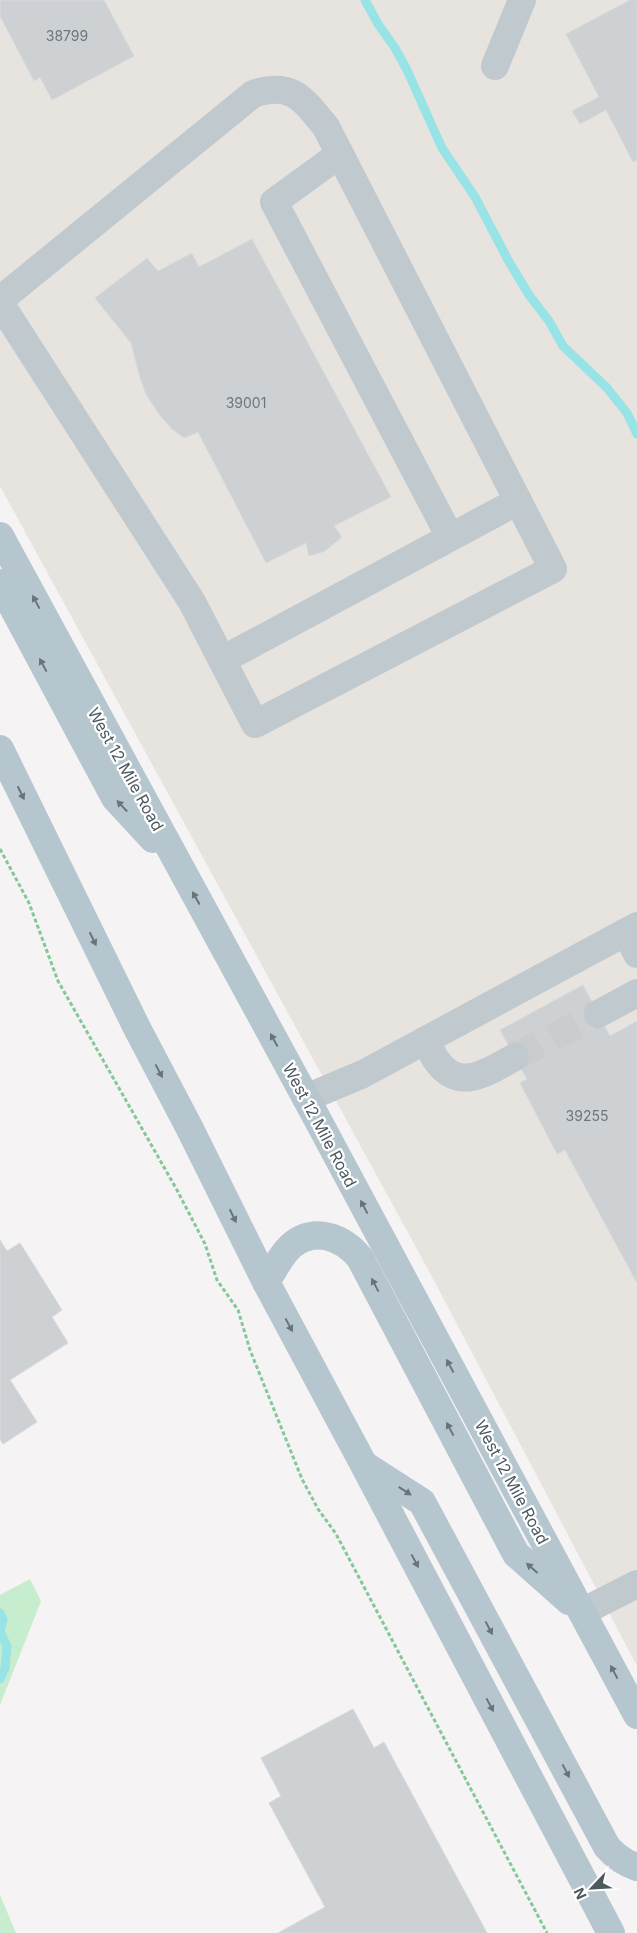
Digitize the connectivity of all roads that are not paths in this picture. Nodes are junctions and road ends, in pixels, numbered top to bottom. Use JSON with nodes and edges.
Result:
{"nodes":[{"id":1,"x":522,"y":0,"type":"edge"},
{"id":2,"x":495,"y":66,"type":"dead end"},
{"id":3,"x":340,"y":154,"type":"junction"},
{"id":4,"x":0,"y":302,"type":"edge"},
{"id":5,"x":518,"y":501,"type":"junction"},
{"id":6,"x":0,"y":536,"type":"edge"},
{"id":7,"x":450,"y":537,"type":"junction"},
{"id":8,"x":0,"y":583,"type":"edge"},
{"id":9,"x":222,"y":660,"type":"junction"},
{"id":10,"x":0,"y":749,"type":"edge"},
{"id":11,"x":180,"y":868,"type":"junction"},
{"id":12,"x":633,"y":937,"type":"edge"},
{"id":13,"x":637,"y":993,"type":"edge"},
{"id":14,"x":598,"y":1014,"type":"tunnel mouth"},
{"id":15,"x":426,"y":1040,"type":"junction"},
{"id":16,"x":515,"y":1057,"type":"tunnel mouth"},
{"id":17,"x":306,"y":1098,"type":"junction"},
{"id":18,"x":266,"y":1282,"type":"junction"},
{"id":19,"x":364,"y":1465,"type":"junction"},
{"id":20,"x":637,"y":1584,"type":"edge"},
{"id":21,"x":582,"y":1612,"type":"junction"},
{"id":22,"x":637,"y":1715,"type":"edge"},
{"id":23,"x":637,"y":1867,"type":"edge"},
{"id":24,"x":611,"y":1933,"type":"edge"}],
"edges":[{"from":1,"to":2,"type":"lane"},
{"from":3,"to":4,"type":"lane"},
{"from":3,"to":5,"type":"lane"},
{"from":3,"to":7,"type":"lane"},
{"from":4,"to":9,"type":"lane"},
{"from":5,"to":7,"type":"lane"},
{"from":5,"to":9,"type":"lane"},
{"from":11,"to":6,"type":"main road","name":"West 12 Mile Road","one_way":true},
{"from":7,"to":9,"type":"lane"},
{"from":11,"to":8,"type":"main road","one_way":true},
{"from":10,"to":18,"type":"main road","one_way":true},
{"from":17,"to":11,"type":"main road","name":"West 12 Mile Road","one_way":true},
{"from":12,"to":15,"type":"lane"},
{"from":13,"to":14,"type":"lane"},
{"from":15,"to":16,"type":"lane"},
{"from":15,"to":17,"type":"lane"},
{"from":21,"to":17,"type":"main road","name":"West 12 Mile Road","one_way":true},
{"from":18,"to":19,"type":"main road","one_way":true},
{"from":21,"to":18,"type":"main road","one_way":true},
{"from":19,"to":23,"type":"main road","one_way":true},
{"from":19,"to":24,"type":"main road","one_way":true},
{"from":20,"to":21,"type":"lane"},
{"from":22,"to":21,"type":"main road","name":"West 12 Mile Road","one_way":true}]}
